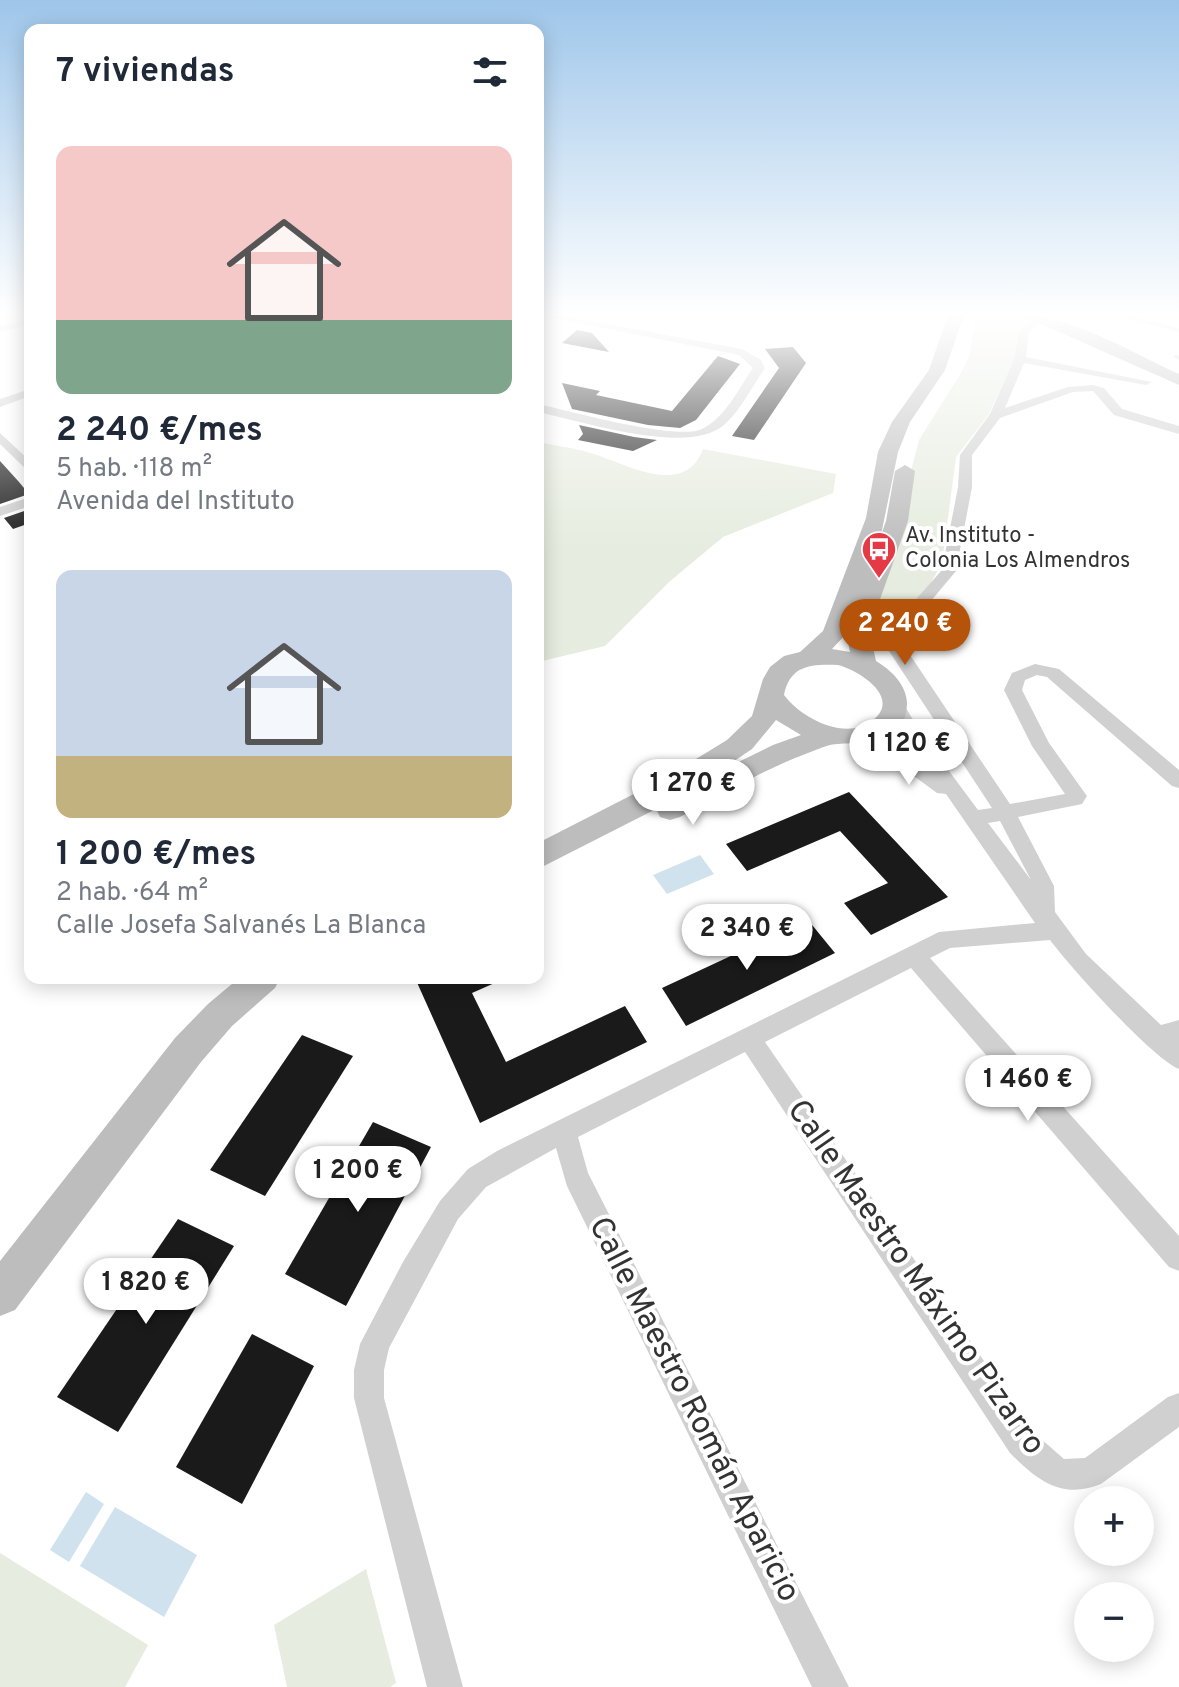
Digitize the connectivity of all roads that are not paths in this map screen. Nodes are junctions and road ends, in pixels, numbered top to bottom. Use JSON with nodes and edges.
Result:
{"nodes":[{"id":1,"x":24,"y":394,"type":"edge"},
{"id":2,"x":741,"y":394,"type":"edge"},
{"id":3,"x":921,"y":394,"type":"edge"},
{"id":4,"x":941,"y":394,"type":"edge"},
{"id":5,"x":1005,"y":394,"type":"edge"},
{"id":6,"x":1058,"y":394,"type":"edge"},
{"id":7,"x":1103,"y":394,"type":"edge"},
{"id":8,"x":0,"y":402,"type":"edge"},
{"id":9,"x":544,"y":409,"type":"edge"},
{"id":10,"x":996,"y":415,"type":"junction"},
{"id":11,"x":1179,"y":430,"type":"edge"},
{"id":12,"x":0,"y":437,"type":"edge"},
{"id":13,"x":24,"y":463,"type":"edge"},
{"id":14,"x":24,"y":503,"type":"edge"},
{"id":15,"x":0,"y":512,"type":"edge"},
{"id":16,"x":898,"y":624,"type":"junction"},
{"id":17,"x":863,"y":656,"type":"junction"},
{"id":18,"x":809,"y":657,"type":"junction"},
{"id":19,"x":771,"y":695,"type":"junction"},
{"id":20,"x":895,"y":704,"type":"junction"},
{"id":21,"x":841,"y":736,"type":"junction"},
{"id":22,"x":1179,"y":781,"type":"edge"},
{"id":23,"x":1005,"y":812,"type":"junction"},
{"id":24,"x":976,"y":818,"type":"junction"},
{"id":25,"x":544,"y":855,"type":"edge"},
{"id":26,"x":544,"y":856,"type":"edge"},
{"id":27,"x":1049,"y":925,"type":"junction"},
{"id":28,"x":915,"y":957,"type":"junction"},
{"id":29,"x":256,"y":984,"type":"edge"},
{"id":30,"x":1179,"y":1031,"type":"edge"},
{"id":31,"x":1155,"y":1037,"type":"junction"},
{"id":32,"x":750,"y":1039,"type":"junction"},
{"id":33,"x":1179,"y":1058,"type":"edge"},
{"id":34,"x":564,"y":1130,"type":"junction"},
{"id":35,"x":1179,"y":1257,"type":"edge"},
{"id":36,"x":0,"y":1295,"type":"edge"},
{"id":37,"x":1179,"y":1408,"type":"edge"},
{"id":38,"x":445,"y":1687,"type":"edge"},
{"id":39,"x":831,"y":1687,"type":"edge"}],
"edges":[{"from":1,"to":8,"type":"street"},
{"from":2,"to":9,"type":"street"},
{"from":3,"to":18,"type":"main road"},
{"from":4,"to":17,"type":"main road"},
{"from":5,"to":10,"type":"street"},
{"from":6,"to":10,"type":"street"},
{"from":7,"to":11,"type":"street"},
{"from":10,"to":16,"type":"street"},
{"from":12,"to":13,"type":"street"},
{"from":14,"to":15,"type":"street"},
{"from":16,"to":17,"type":"street"},
{"from":16,"to":23,"type":"street"},
{"from":17,"to":18,"type":"main road"},
{"from":17,"to":20,"type":"main road"},
{"from":18,"to":19,"type":"main road"},
{"from":19,"to":21,"type":"main road"},
{"from":19,"to":25,"type":"main road"},
{"from":20,"to":21,"type":"main road"},
{"from":20,"to":24,"type":"street"},
{"from":21,"to":24,"type":"street"},
{"from":21,"to":26,"type":"main road"},
{"from":22,"to":23,"type":"street"},
{"from":23,"to":24,"type":"street"},
{"from":23,"to":27,"type":"street"},
{"from":24,"to":27,"type":"street"},
{"from":27,"to":28,"type":"street"},
{"from":27,"to":31,"type":"street"},
{"from":28,"to":32,"type":"street"},
{"from":28,"to":35,"type":"street"},
{"from":29,"to":36,"type":"main road"},
{"from":30,"to":31,"type":"street"},
{"from":31,"to":33,"type":"street"},
{"from":32,"to":34,"type":"street"},
{"from":32,"to":37,"type":"street","name":"Calle Maestro Máximo Pizarro"},
{"from":34,"to":38,"type":"street"},
{"from":34,"to":39,"type":"street","name":"Calle Maestro Román Aparicio"}]}
